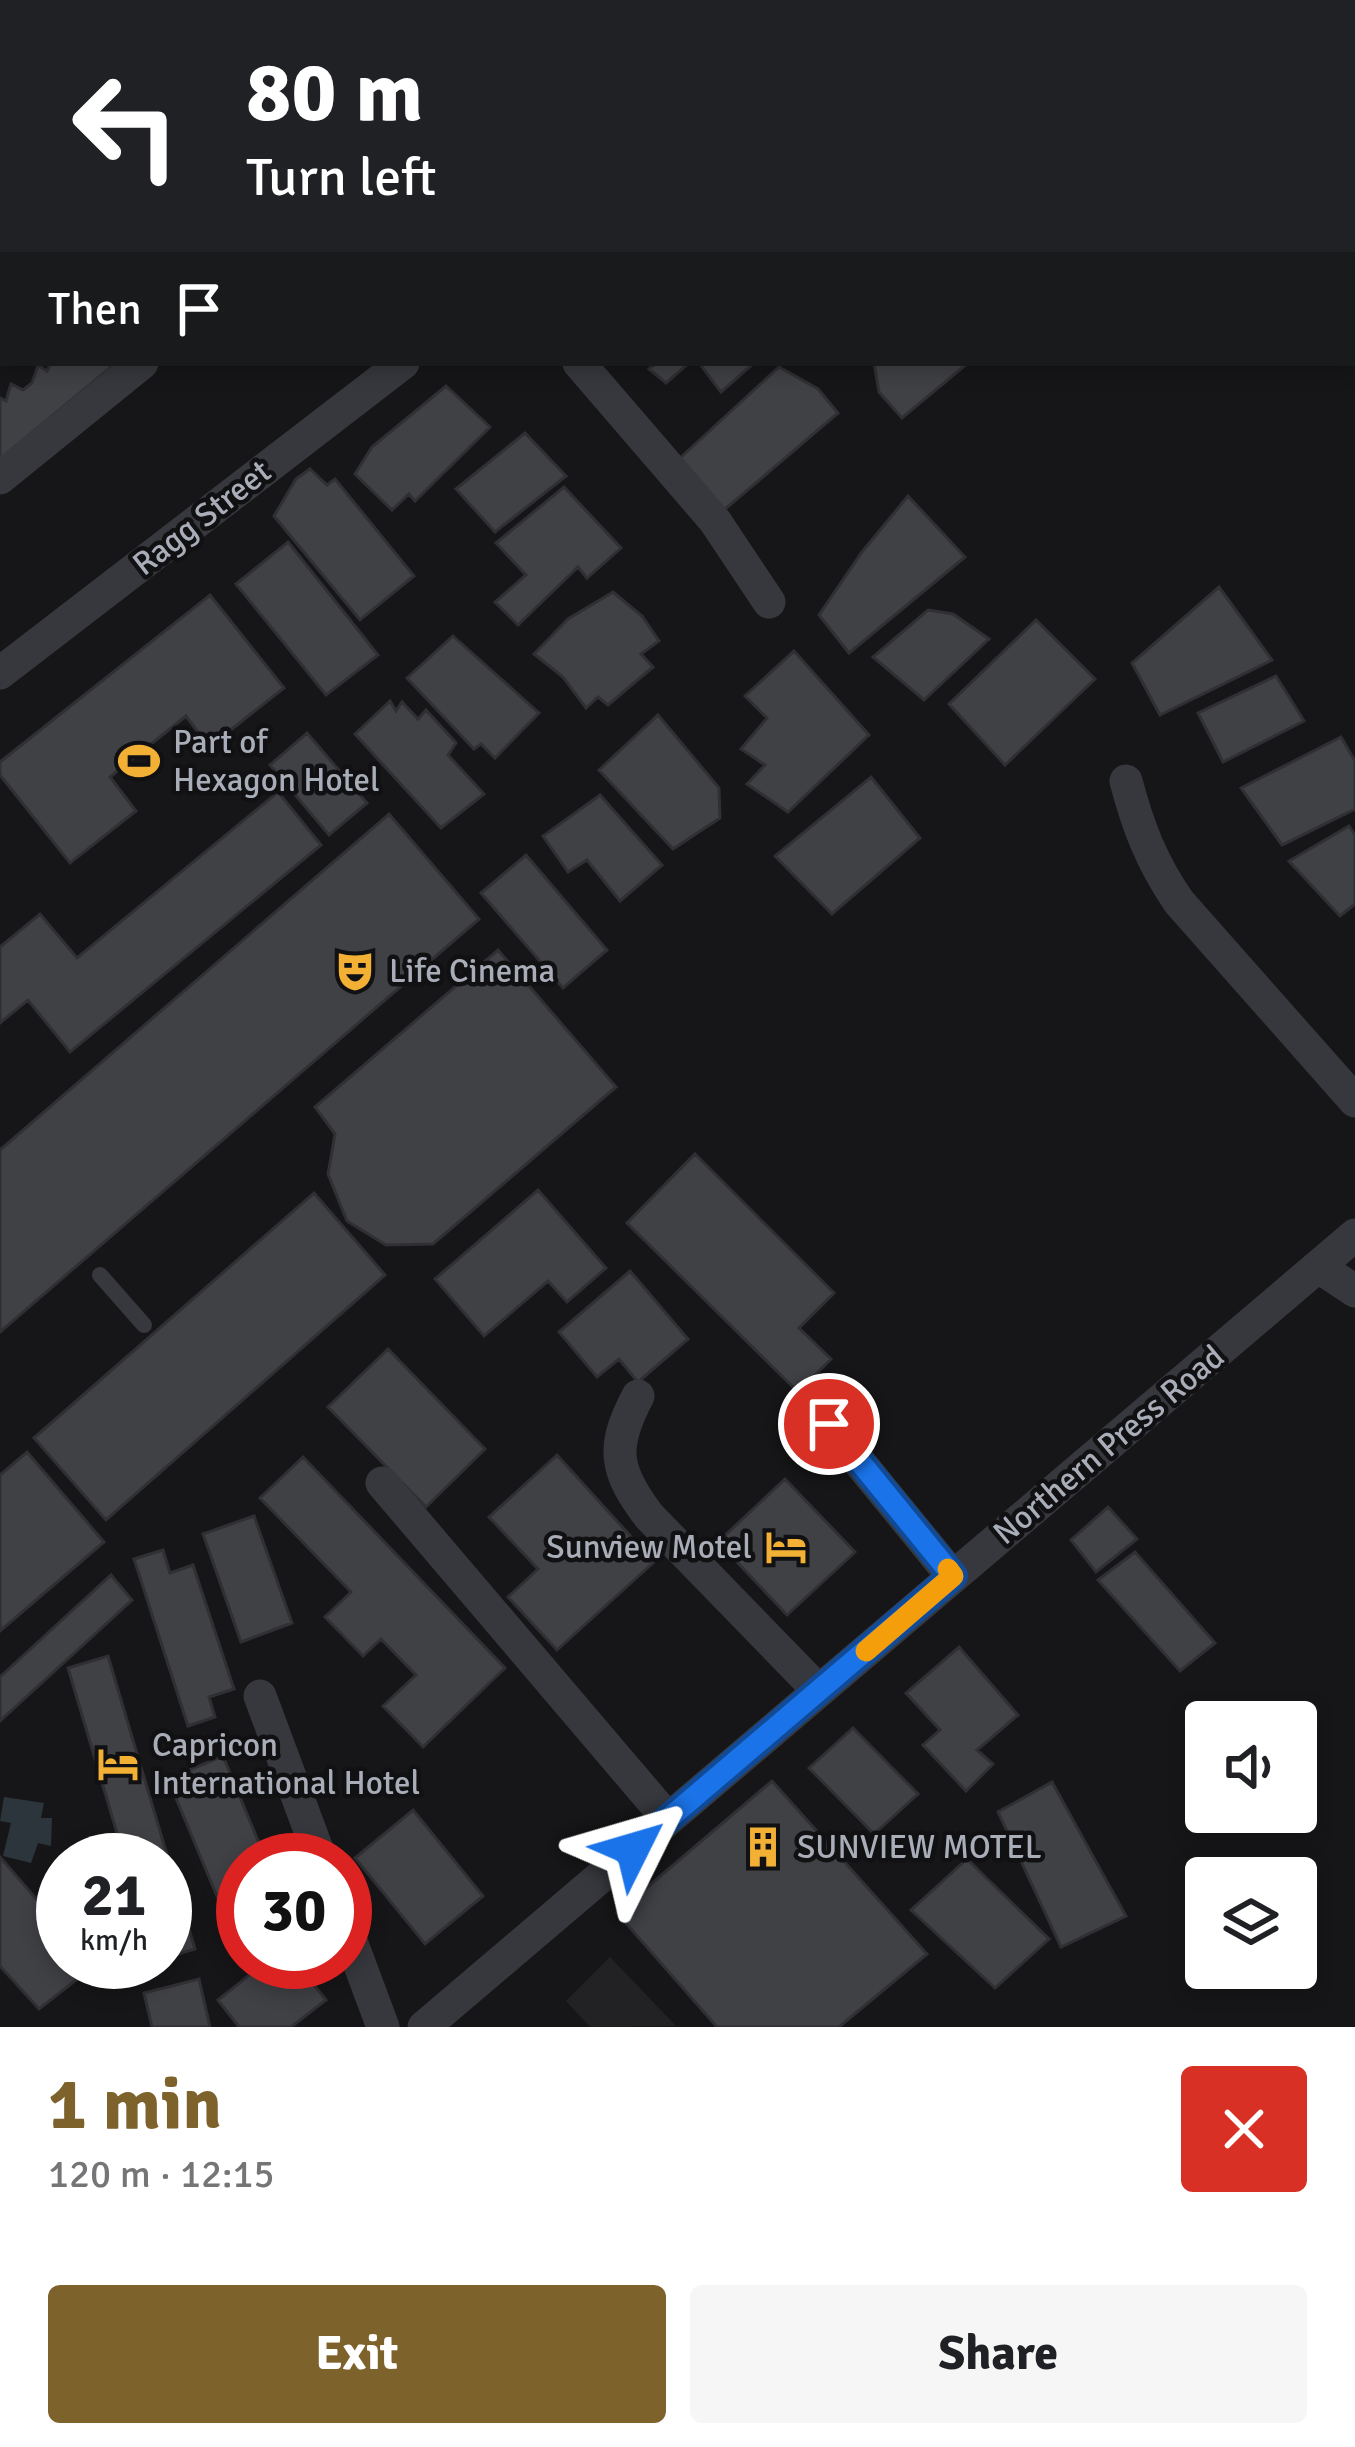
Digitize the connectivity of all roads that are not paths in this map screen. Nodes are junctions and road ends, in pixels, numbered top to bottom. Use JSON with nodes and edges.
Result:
{"nodes":[{"id":1,"x":138,"y":366,"type":"edge"},
{"id":2,"x":399,"y":366,"type":"edge"},
{"id":3,"x":582,"y":366,"type":"edge"},
{"id":4,"x":0,"y":478,"type":"edge"},
{"id":5,"x":769,"y":602,"type":"dead end"},
{"id":6,"x":0,"y":673,"type":"edge"},
{"id":7,"x":1126,"y":781,"type":"dead end"},
{"id":8,"x":1355,"y":1101,"type":"edge"},
{"id":9,"x":1355,"y":1235,"type":"edge"},
{"id":10,"x":1319,"y":1267,"type":"junction"},
{"id":11,"x":100,"y":1275,"type":"dead end"},
{"id":12,"x":1355,"y":1291,"type":"edge"},
{"id":13,"x":144,"y":1325,"type":"dead end"},
{"id":14,"x":638,"y":1396,"type":"dead end"},
{"id":15,"x":829,"y":1424,"type":"dead end"},
{"id":16,"x":382,"y":1483,"type":"dead end"},
{"id":17,"x":953,"y":1576,"type":"junction"},
{"id":18,"x":819,"y":1691,"type":"junction"},
{"id":19,"x":260,"y":1696,"type":"dead end"},
{"id":20,"x":668,"y":1820,"type":"junction"},
{"id":21,"x":311,"y":1833,"type":"edge"},
{"id":22,"x":368,"y":1989,"type":"edge"},
{"id":23,"x":382,"y":2027,"type":"edge"},
{"id":24,"x":424,"y":2027,"type":"edge"}],
"edges":[{"from":1,"to":4,"type":"street"},
{"from":2,"to":6,"type":"street","name":"Ragg Street"},
{"from":3,"to":5,"type":"street"},
{"from":7,"to":8,"type":"street"},
{"from":9,"to":10,"type":"street","name":"Northern Press Road"},
{"from":10,"to":12,"type":"street"},
{"from":10,"to":17,"type":"street","name":"Northern Press Road"},
{"from":11,"to":13,"type":"lane"},
{"from":14,"to":18,"type":"street"},
{"from":15,"to":17,"type":"street"},
{"from":16,"to":20,"type":"street"},
{"from":17,"to":18,"type":"street","name":"Northern Press Road"},
{"from":18,"to":20,"type":"street","name":"Northern Press Road"},
{"from":19,"to":21,"type":"street"},
{"from":20,"to":24,"type":"street","name":"Northern Press Road"},
{"from":22,"to":23,"type":"street"}]}
